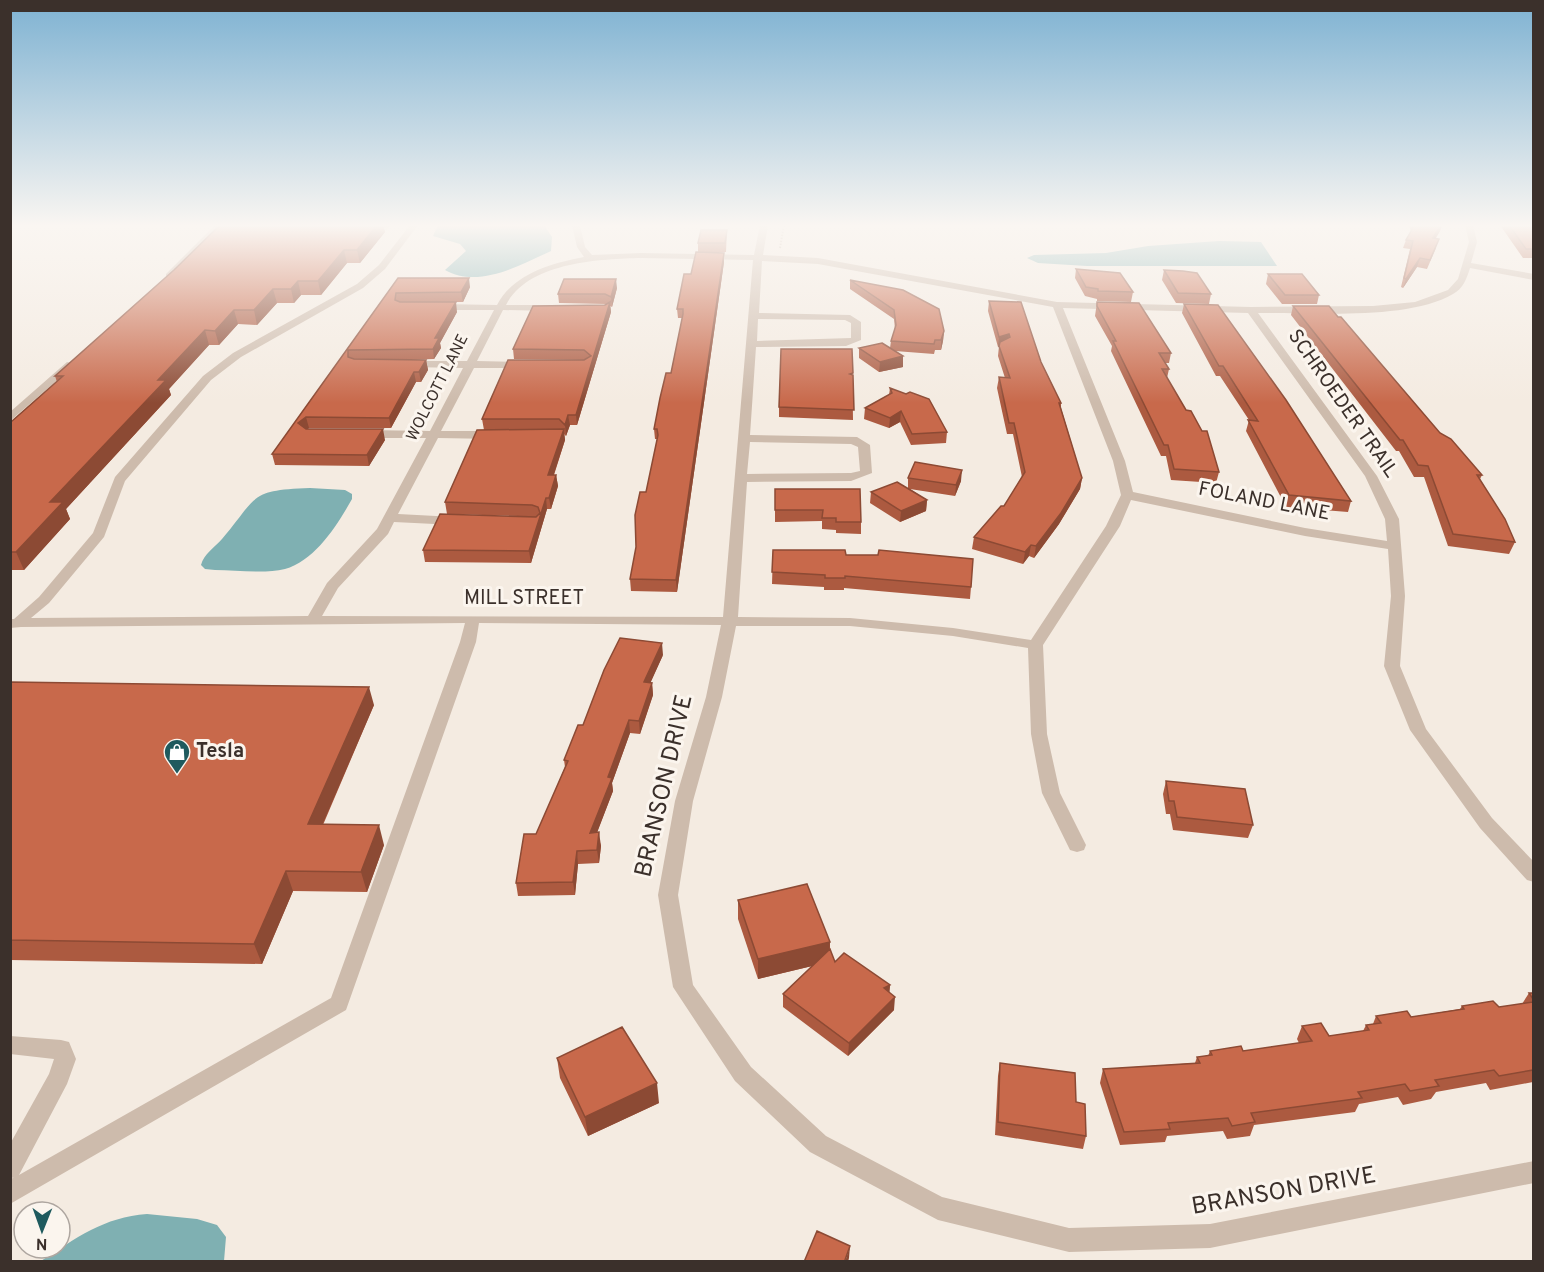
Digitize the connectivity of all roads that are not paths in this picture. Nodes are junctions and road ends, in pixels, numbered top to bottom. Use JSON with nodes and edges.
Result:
{"nodes":[{"id":1,"x":362,"y":284,"type":"edge"},
{"id":2,"x":518,"y":284,"type":"edge"},
{"id":3,"x":756,"y":284,"type":"edge"},
{"id":4,"x":945,"y":284,"type":"edge"},
{"id":5,"x":1458,"y":284,"type":"edge"},
{"id":6,"x":1057,"y":305,"type":"junction"},
{"id":7,"x":424,"y":307,"type":"edge"},
{"id":8,"x":498,"y":308,"type":"junction"},
{"id":9,"x":561,"y":308,"type":"edge"},
{"id":10,"x":1251,"y":310,"type":"junction"},
{"id":11,"x":753,"y":316,"type":"junction"},
{"id":12,"x":751,"y":344,"type":"junction"},
{"id":13,"x":78,"y":358,"type":"edge"},
{"id":14,"x":391,"y":364,"type":"edge"},
{"id":15,"x":469,"y":364,"type":"junction"},
{"id":16,"x":537,"y":365,"type":"edge"},
{"id":17,"x":10,"y":418,"type":"edge"},
{"id":18,"x":354,"y":434,"type":"edge"},
{"id":19,"x":434,"y":434,"type":"junction"},
{"id":20,"x":502,"y":435,"type":"edge"},
{"id":21,"x":743,"y":438,"type":"junction"},
{"id":22,"x":740,"y":478,"type":"junction"},
{"id":23,"x":1127,"y":495,"type":"junction"},
{"id":24,"x":390,"y":518,"type":"junction"},
{"id":25,"x":474,"y":522,"type":"edge"},
{"id":26,"x":1394,"y":546,"type":"junction"},
{"id":27,"x":473,"y":619,"type":"junction"},
{"id":28,"x":730,"y":620,"type":"junction"},
{"id":29,"x":312,"y":621,"type":"junction"},
{"id":30,"x":13,"y":625,"type":"edge"},
{"id":31,"x":1035,"y":645,"type":"junction"},
{"id":32,"x":1077,"y":845,"type":"dead end"},
{"id":33,"x":1533,"y":875,"type":"edge"},
{"id":34,"x":10,"y":1045,"type":"edge"},
{"id":35,"x":10,"y":1168,"type":"edge"},
{"id":36,"x":1533,"y":1172,"type":"edge"},
{"id":37,"x":10,"y":1193,"type":"edge"}],
"edges":[{"from":1,"to":30,"type":"street"},
{"from":2,"to":8,"type":"street","name":"WOLCOTT LANE"},
{"from":3,"to":11,"type":"street","name":"BRANSON DRIVE"},
{"from":4,"to":6,"type":"street","name":"WOLCOTT LANE"},
{"from":5,"to":10,"type":"street","name":"WOLCOTT LANE"},
{"from":6,"to":10,"type":"street","name":"WOLCOTT LANE"},
{"from":6,"to":23,"type":"street"},
{"from":7,"to":8,"type":"street"},
{"from":8,"to":9,"type":"street"},
{"from":8,"to":15,"type":"street","name":"WOLCOTT LANE"},
{"from":10,"to":26,"type":"street","name":"SCHROEDER TRAIL"},
{"from":11,"to":12,"type":"street","name":"BRANSON DRIVE"},
{"from":11,"to":12,"type":"street"},
{"from":12,"to":21,"type":"street","name":"BRANSON DRIVE"},
{"from":13,"to":17,"type":"street"},
{"from":14,"to":15,"type":"street"},
{"from":15,"to":16,"type":"street"},
{"from":15,"to":19,"type":"street","name":"WOLCOTT LANE"},
{"from":18,"to":19,"type":"street"},
{"from":19,"to":20,"type":"street"},
{"from":19,"to":24,"type":"street","name":"WOLCOTT LANE"},
{"from":21,"to":22,"type":"street","name":"BRANSON DRIVE"},
{"from":21,"to":22,"type":"street"},
{"from":22,"to":28,"type":"street","name":"BRANSON DRIVE"},
{"from":23,"to":26,"type":"street","name":"FOLAND LANE"},
{"from":23,"to":31,"type":"street"},
{"from":24,"to":25,"type":"street"},
{"from":24,"to":29,"type":"street","name":"WOLCOTT LANE"},
{"from":26,"to":33,"type":"street","name":"SCHROEDER TRAIL"},
{"from":27,"to":28,"type":"street","name":"MILL STREET"},
{"from":27,"to":29,"type":"street","name":"MILL STREET"},
{"from":27,"to":37,"type":"street"},
{"from":28,"to":31,"type":"street","name":"MILL STREET"},
{"from":28,"to":36,"type":"street","name":"BRANSON DRIVE"},
{"from":29,"to":30,"type":"street","name":"MILL STREET"},
{"from":31,"to":32,"type":"street"},
{"from":34,"to":35,"type":"street"}]}
